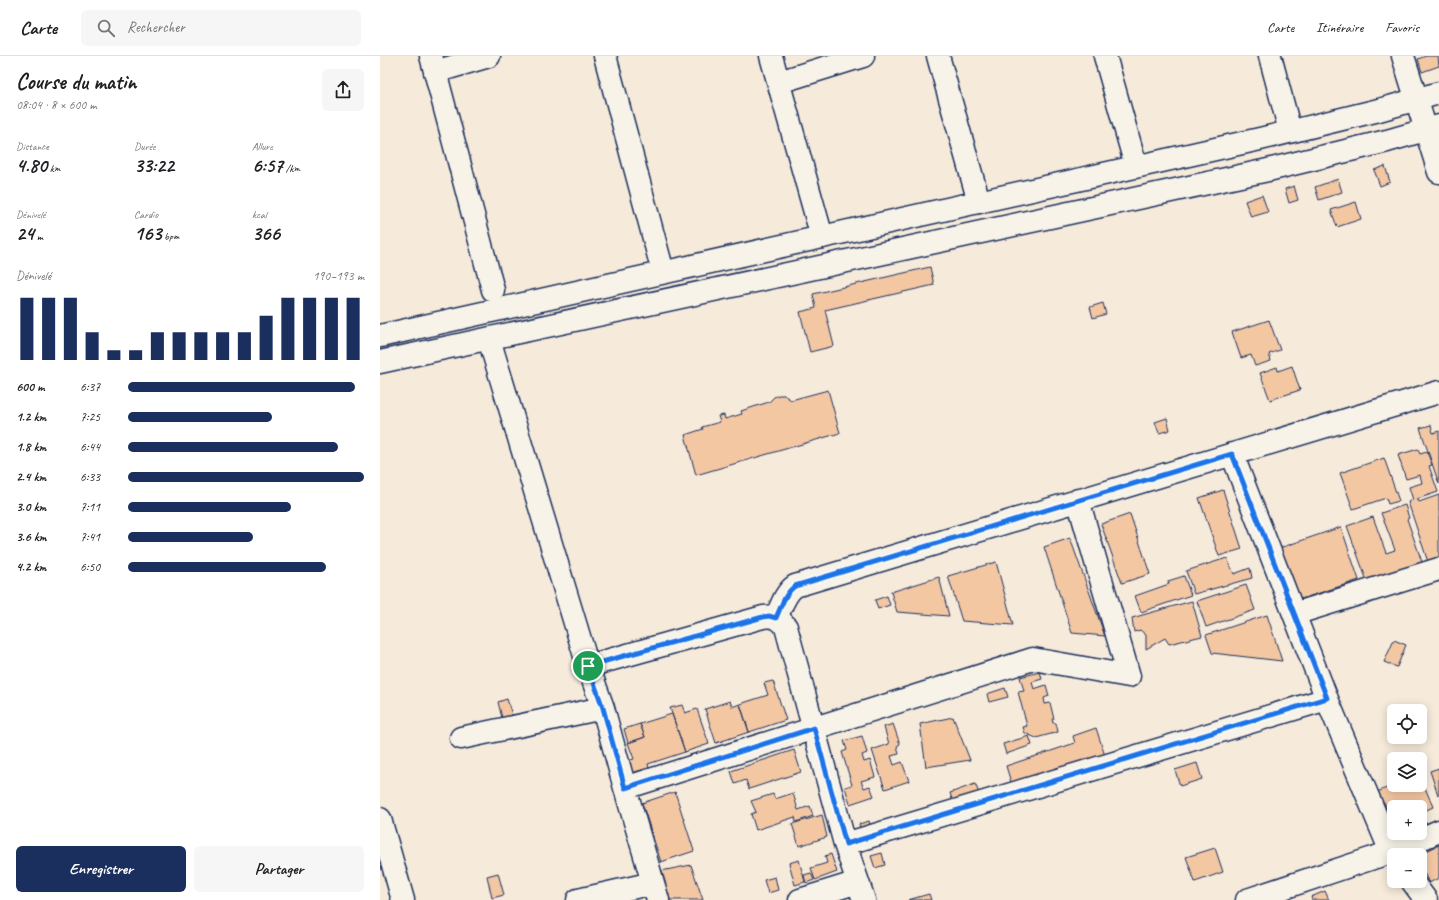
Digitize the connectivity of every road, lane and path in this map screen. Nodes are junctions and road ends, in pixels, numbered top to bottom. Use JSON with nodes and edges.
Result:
{"nodes":[{"id":1,"x":489,"y":56,"type":"edge"},
{"id":2,"x":605,"y":56,"type":"edge"},
{"id":3,"x":772,"y":56,"type":"edge"},
{"id":4,"x":863,"y":56,"type":"edge"},
{"id":5,"x":938,"y":56,"type":"edge"},
{"id":6,"x":1105,"y":56,"type":"edge"},
{"id":7,"x":1270,"y":56,"type":"edge"},
{"id":8,"x":1403,"y":56,"type":"edge"},
{"id":9,"x":433,"y":64,"type":"edge"},
{"id":10,"x":779,"y":82,"type":"junction"},
{"id":11,"x":1439,"y":93,"type":"edge"},
{"id":12,"x":1417,"y":99,"type":"junction"},
{"id":13,"x":1433,"y":128,"type":"edge"},
{"id":14,"x":1290,"y":131,"type":"junction"},
{"id":15,"x":1136,"y":166,"type":"junction"},
{"id":16,"x":1439,"y":172,"type":"edge"},
{"id":17,"x":979,"y":202,"type":"junction"},
{"id":18,"x":822,"y":237,"type":"junction"},
{"id":19,"x":663,"y":272,"type":"junction"},
{"id":20,"x":493,"y":290,"type":"dead end"},
{"id":21,"x":380,"y":336,"type":"edge"},
{"id":22,"x":489,"y":339,"type":"junction"},
{"id":23,"x":380,"y":362,"type":"edge"},
{"id":24,"x":1439,"y":392,"type":"edge"},
{"id":25,"x":1232,"y":454,"type":"junction"},
{"id":26,"x":1078,"y":500,"type":"junction"},
{"id":27,"x":1439,"y":568,"type":"edge"},
{"id":28,"x":1294,"y":614,"type":"junction"},
{"id":29,"x":776,"y":618,"type":"junction"},
{"id":30,"x":588,"y":666,"type":"junction"},
{"id":31,"x":1327,"y":698,"type":"junction"},
{"id":32,"x":603,"y":708,"type":"junction"},
{"id":33,"x":814,"y":728,"type":"junction"},
{"id":34,"x":461,"y":738,"type":"dead end"},
{"id":35,"x":625,"y":788,"type":"junction"},
{"id":36,"x":380,"y":819,"type":"edge"},
{"id":37,"x":1439,"y":831,"type":"edge"},
{"id":38,"x":846,"y":844,"type":"junction"},
{"id":39,"x":1390,"y":848,"type":"edge"},
{"id":40,"x":1404,"y":848,"type":"edge"},
{"id":41,"x":1387,"y":856,"type":"edge"},
{"id":42,"x":1417,"y":888,"type":"edge"},
{"id":43,"x":861,"y":891,"type":"edge"},
{"id":44,"x":656,"y":892,"type":"edge"},
{"id":45,"x":403,"y":900,"type":"edge"},
{"id":46,"x":578,"y":900,"type":"edge"},
{"id":47,"x":800,"y":900,"type":"edge"},
{"id":48,"x":1247,"y":900,"type":"edge"},
{"id":49,"x":1426,"y":900,"type":"edge"}],
"edges":[{"from":1,"to":9,"type":"street"},
{"from":2,"to":19,"type":"street"},
{"from":3,"to":10,"type":"street"},
{"from":4,"to":10,"type":"street"},
{"from":5,"to":17,"type":"street"},
{"from":6,"to":15,"type":"street"},
{"from":7,"to":14,"type":"street"},
{"from":8,"to":12,"type":"street"},
{"from":9,"to":20,"type":"street"},
{"from":10,"to":18,"type":"street"},
{"from":11,"to":12,"type":"street"},
{"from":12,"to":13,"type":"street"},
{"from":12,"to":14,"type":"street"},
{"from":13,"to":16,"type":"street"},
{"from":13,"to":22,"type":"street"},
{"from":14,"to":15,"type":"street"},
{"from":15,"to":17,"type":"street"},
{"from":17,"to":18,"type":"street"},
{"from":18,"to":19,"type":"street"},
{"from":19,"to":21,"type":"street"},
{"from":22,"to":23,"type":"street"},
{"from":22,"to":30,"type":"street"},
{"from":24,"to":25,"type":"street"},
{"from":25,"to":26,"type":"street"},
{"from":25,"to":28,"type":"street"},
{"from":26,"to":29,"type":"street"},
{"from":26,"to":33,"type":"street"},
{"from":27,"to":28,"type":"street"},
{"from":28,"to":31,"type":"street"},
{"from":29,"to":30,"type":"street"},
{"from":29,"to":33,"type":"street"},
{"from":30,"to":32,"type":"street"},
{"from":31,"to":38,"type":"street"},
{"from":31,"to":39,"type":"street"},
{"from":32,"to":34,"type":"street"},
{"from":32,"to":35,"type":"street"},
{"from":33,"to":35,"type":"street"},
{"from":33,"to":38,"type":"street"},
{"from":35,"to":44,"type":"street"},
{"from":36,"to":45,"type":"street"},
{"from":37,"to":40,"type":"street"},
{"from":38,"to":43,"type":"street"},
{"from":41,"to":48,"type":"street"},
{"from":42,"to":49,"type":"street"},
{"from":43,"to":47,"type":"street"},
{"from":44,"to":46,"type":"street"}]}
